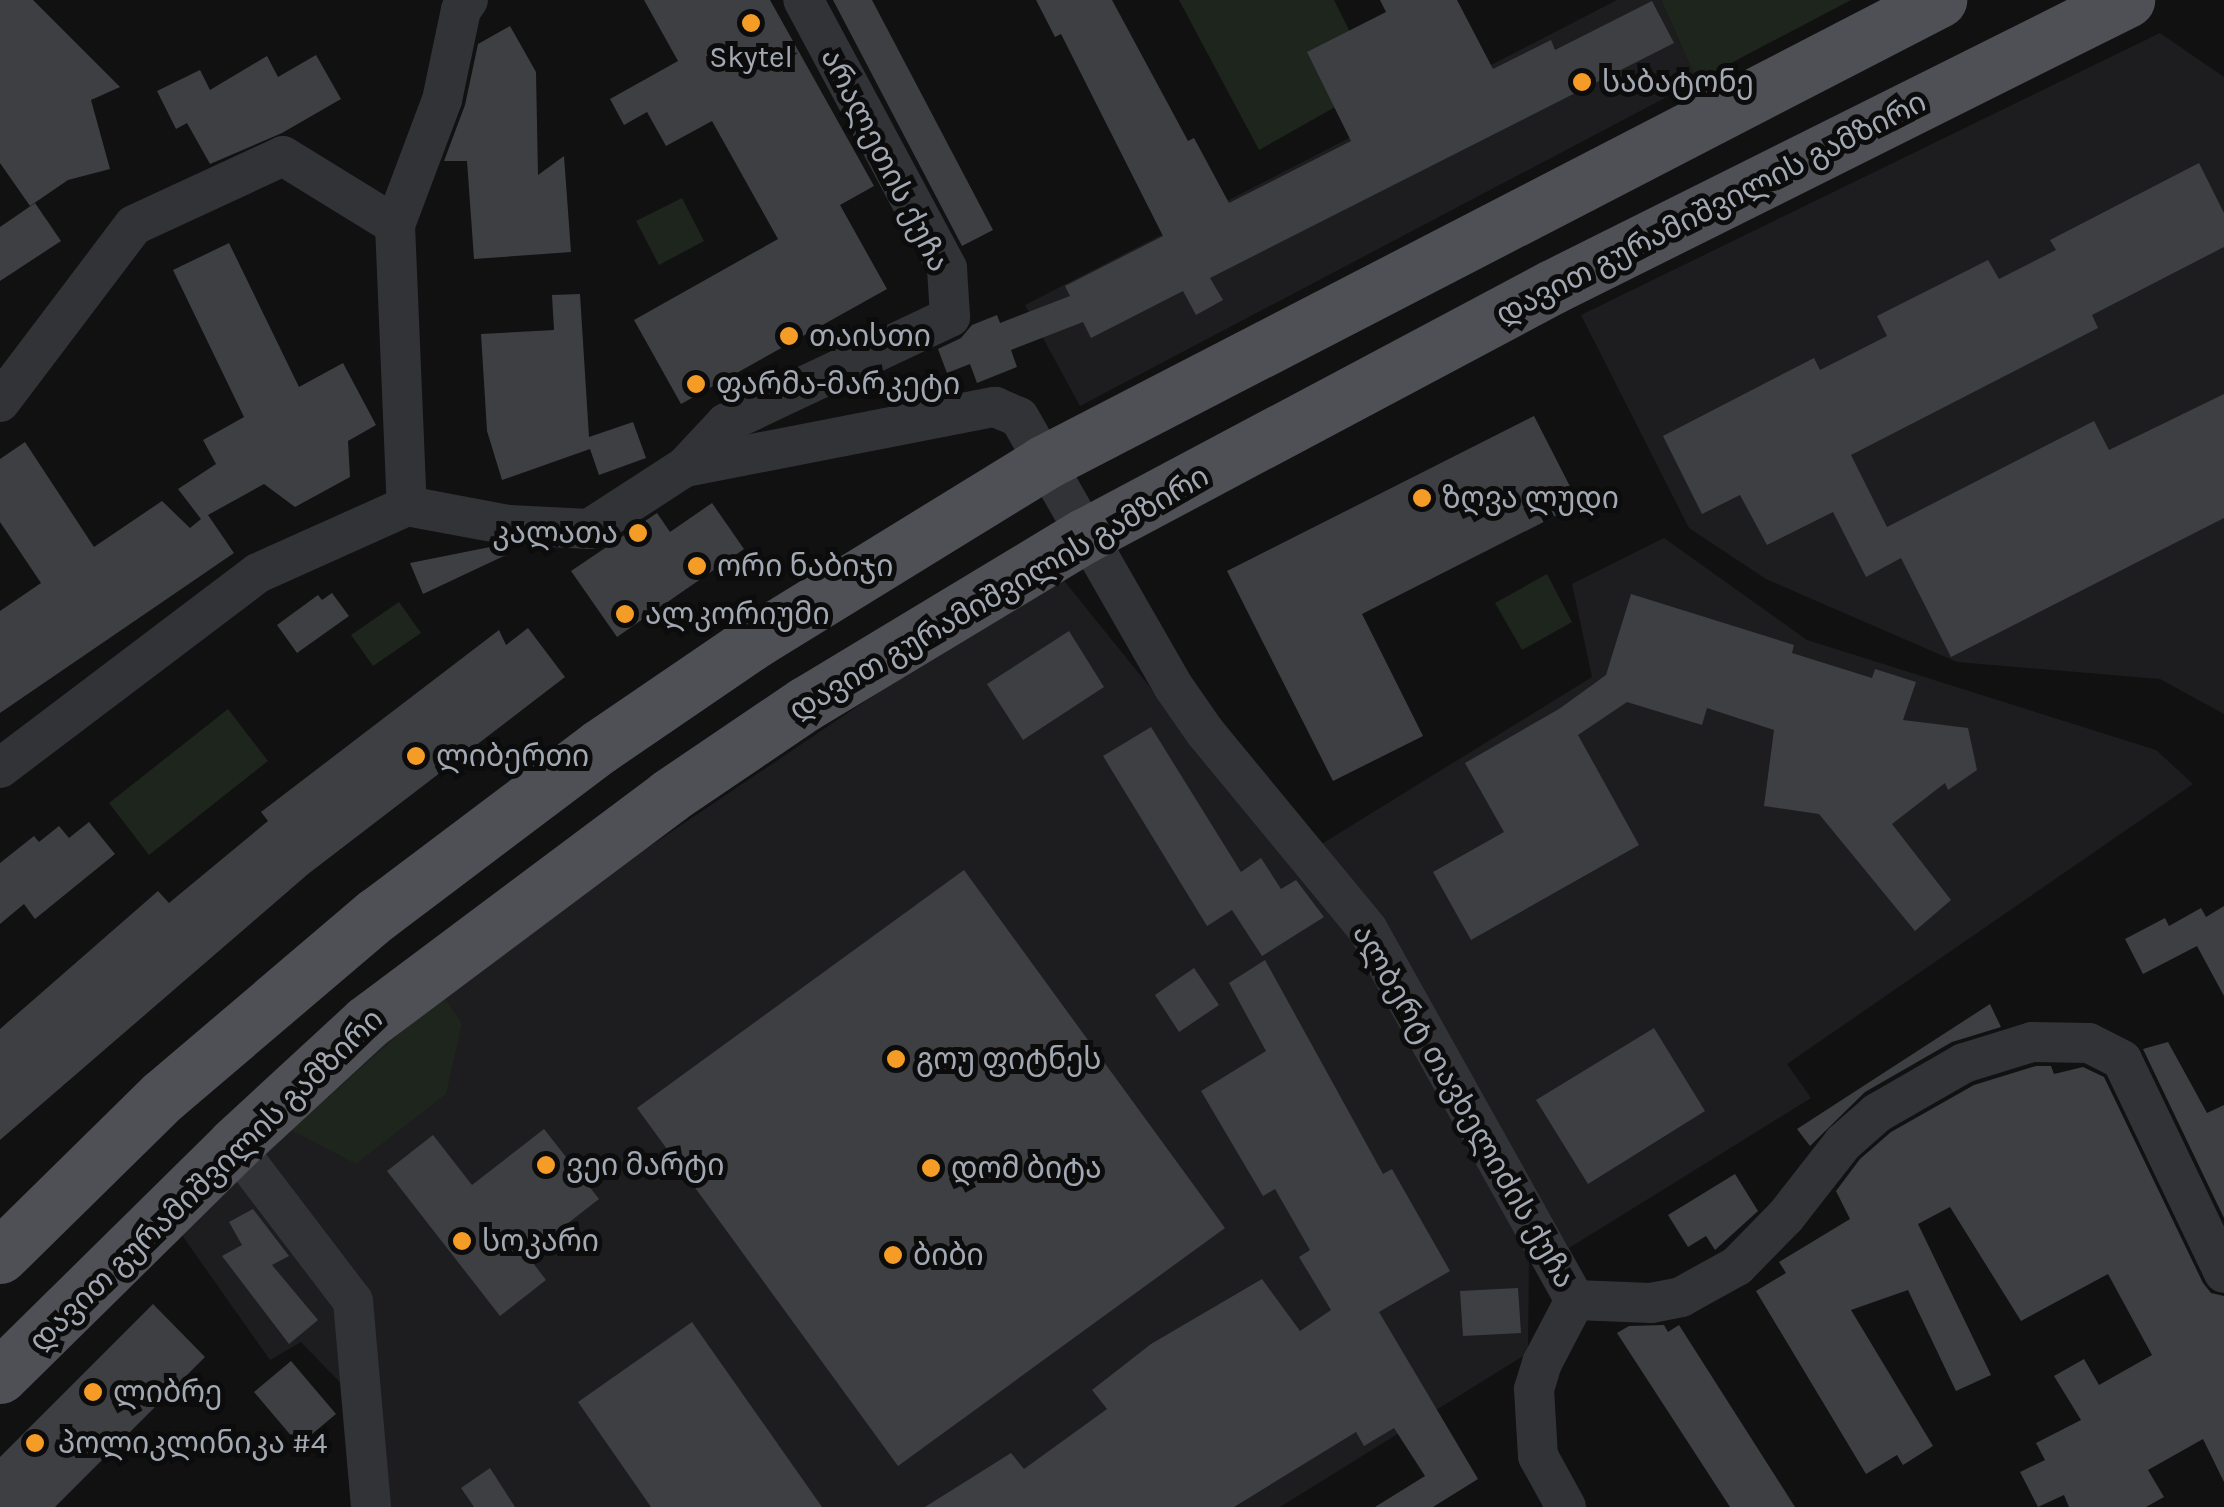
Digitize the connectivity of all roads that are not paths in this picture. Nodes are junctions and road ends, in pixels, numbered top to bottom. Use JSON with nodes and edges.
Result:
{"nodes":[{"id":1,"x":468,"y":0,"type":"edge"},
{"id":2,"x":803,"y":0,"type":"edge"},
{"id":3,"x":1939,"y":0,"type":"edge"},
{"id":4,"x":2127,"y":0,"type":"edge"},
{"id":5,"x":395,"y":224,"type":"junction"},
{"id":6,"x":0,"y":402,"type":"edge"},
{"id":7,"x":1043,"y":463,"type":"junction"},
{"id":8,"x":685,"y":467,"type":"junction"},
{"id":9,"x":407,"y":506,"type":"junction"},
{"id":10,"x":1084,"y":536,"type":"junction"},
{"id":11,"x":0,"y":768,"type":"edge"},
{"id":12,"x":234,"y":1145,"type":"junction"},
{"id":13,"x":0,"y":1256,"type":"edge"},
{"id":14,"x":2224,"y":1273,"type":"edge"},
{"id":15,"x":1575,"y":1300,"type":"junction"},
{"id":16,"x":0,"y":1376,"type":"edge"},
{"id":17,"x":371,"y":1507,"type":"edge"},
{"id":18,"x":1566,"y":1507,"type":"edge"}],
"edges":[{"from":1,"to":5,"type":"street"},
{"from":2,"to":8,"type":"street","name":"არალეთის ქუჩა"},
{"from":3,"to":7,"type":"main road"},
{"from":4,"to":10,"type":"main road","name":"დავით გურამიშვილის გამზირი"},
{"from":5,"to":6,"type":"street"},
{"from":5,"to":9,"type":"street"},
{"from":7,"to":8,"type":"street","name":"ალბერტ თავხელიძის ქუჩა"},
{"from":7,"to":10,"type":"street","name":"ალბერტ თავხელიძის ქუჩა"},
{"from":7,"to":13,"type":"main road"},
{"from":8,"to":9,"type":"street"},
{"from":9,"to":11,"type":"street"},
{"from":10,"to":12,"type":"main road","name":"დავით გურამიშვილის გამზირი"},
{"from":10,"to":15,"type":"street","name":"ალბერტ თავხელიძის ქუჩა"},
{"from":12,"to":16,"type":"main road","name":"დავით გურამიშვილის გამზირი"},
{"from":12,"to":17,"type":"street"},
{"from":14,"to":15,"type":"street"},
{"from":15,"to":18,"type":"street","name":"ალბერტ თავხელიძის ქუჩა"}]}
